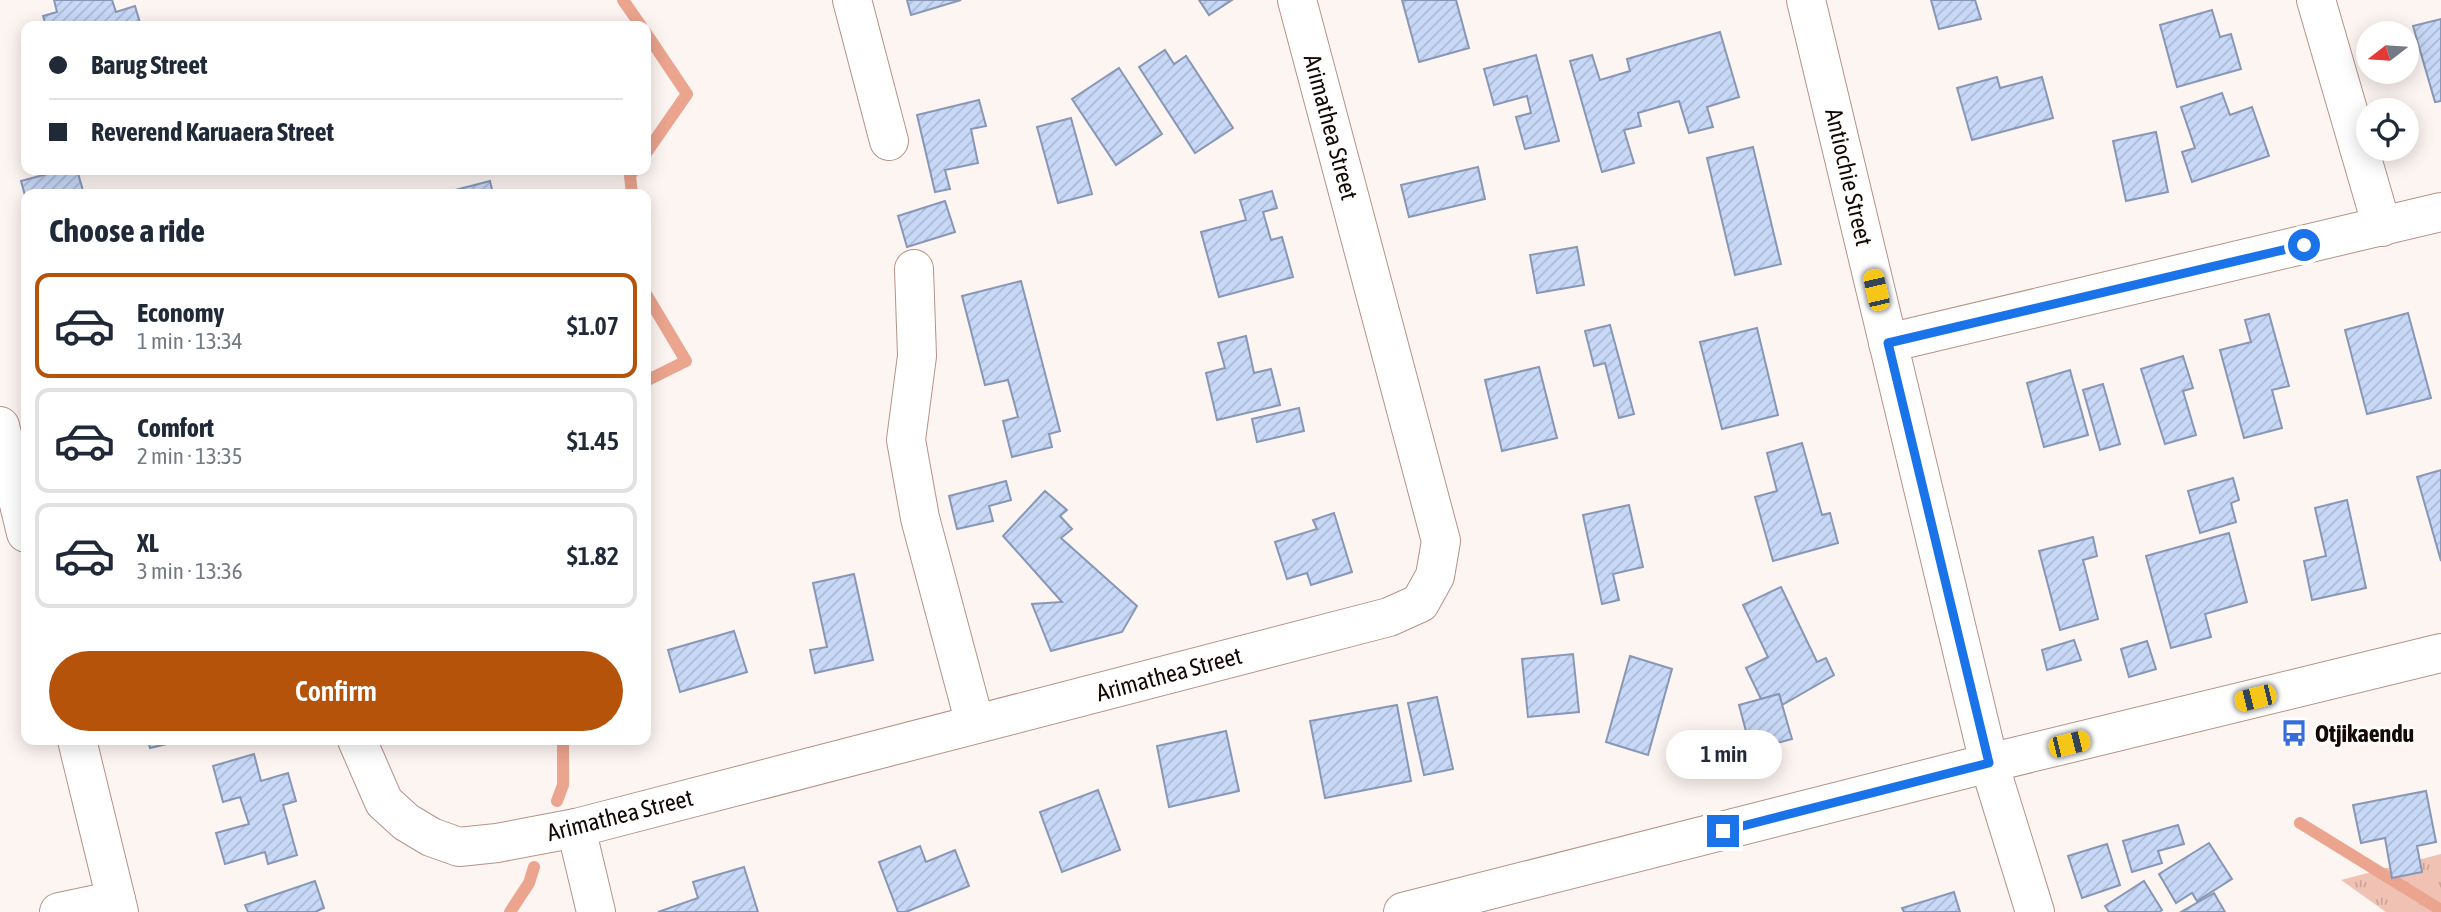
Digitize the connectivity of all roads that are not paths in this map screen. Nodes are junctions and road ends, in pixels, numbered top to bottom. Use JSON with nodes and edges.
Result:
{"nodes":[{"id":1,"x":852,"y":0,"type":"edge"},
{"id":2,"x":1297,"y":0,"type":"edge"},
{"id":3,"x":1806,"y":0,"type":"edge"},
{"id":4,"x":2316,"y":0,"type":"edge"},
{"id":5,"x":889,"y":141,"type":"dead end"},
{"id":6,"x":2441,"y":212,"type":"edge"},
{"id":7,"x":2382,"y":227,"type":"junction"},
{"id":8,"x":914,"y":269,"type":"dead end"},
{"id":9,"x":1888,"y":343,"type":"junction"},
{"id":10,"x":0,"y":426,"type":"edge"},
{"id":11,"x":21,"y":512,"type":"edge"},
{"id":12,"x":2441,"y":653,"type":"edge"},
{"id":13,"x":975,"y":724,"type":"junction"},
{"id":14,"x":78,"y":745,"type":"edge"},
{"id":15,"x":359,"y":745,"type":"edge"},
{"id":16,"x":1989,"y":763,"type":"junction"},
{"id":17,"x":576,"y":828,"type":"junction"},
{"id":18,"x":117,"y":906,"type":"edge"},
{"id":19,"x":59,"y":912,"type":"edge"},
{"id":20,"x":596,"y":912,"type":"edge"},
{"id":21,"x":1403,"y":912,"type":"edge"},
{"id":22,"x":2035,"y":912,"type":"edge"}],
"edges":[{"from":1,"to":5,"type":"street"},
{"from":2,"to":13,"type":"street","name":"Arimathea Street"},
{"from":3,"to":9,"type":"street","name":"Antiochie Street"},
{"from":4,"to":7,"type":"street"},
{"from":6,"to":7,"type":"street"},
{"from":7,"to":9,"type":"street"},
{"from":8,"to":13,"type":"street"},
{"from":9,"to":16,"type":"street","name":"Antiochie Street"},
{"from":10,"to":11,"type":"street"},
{"from":12,"to":16,"type":"street"},
{"from":13,"to":17,"type":"street","name":"Arimathea Street"},
{"from":14,"to":18,"type":"street"},
{"from":15,"to":17,"type":"street","name":"Arimathea Street"},
{"from":16,"to":21,"type":"street"},
{"from":16,"to":22,"type":"street","name":"Antiochie Street"},
{"from":17,"to":20,"type":"street"},
{"from":18,"to":19,"type":"street"}]}
